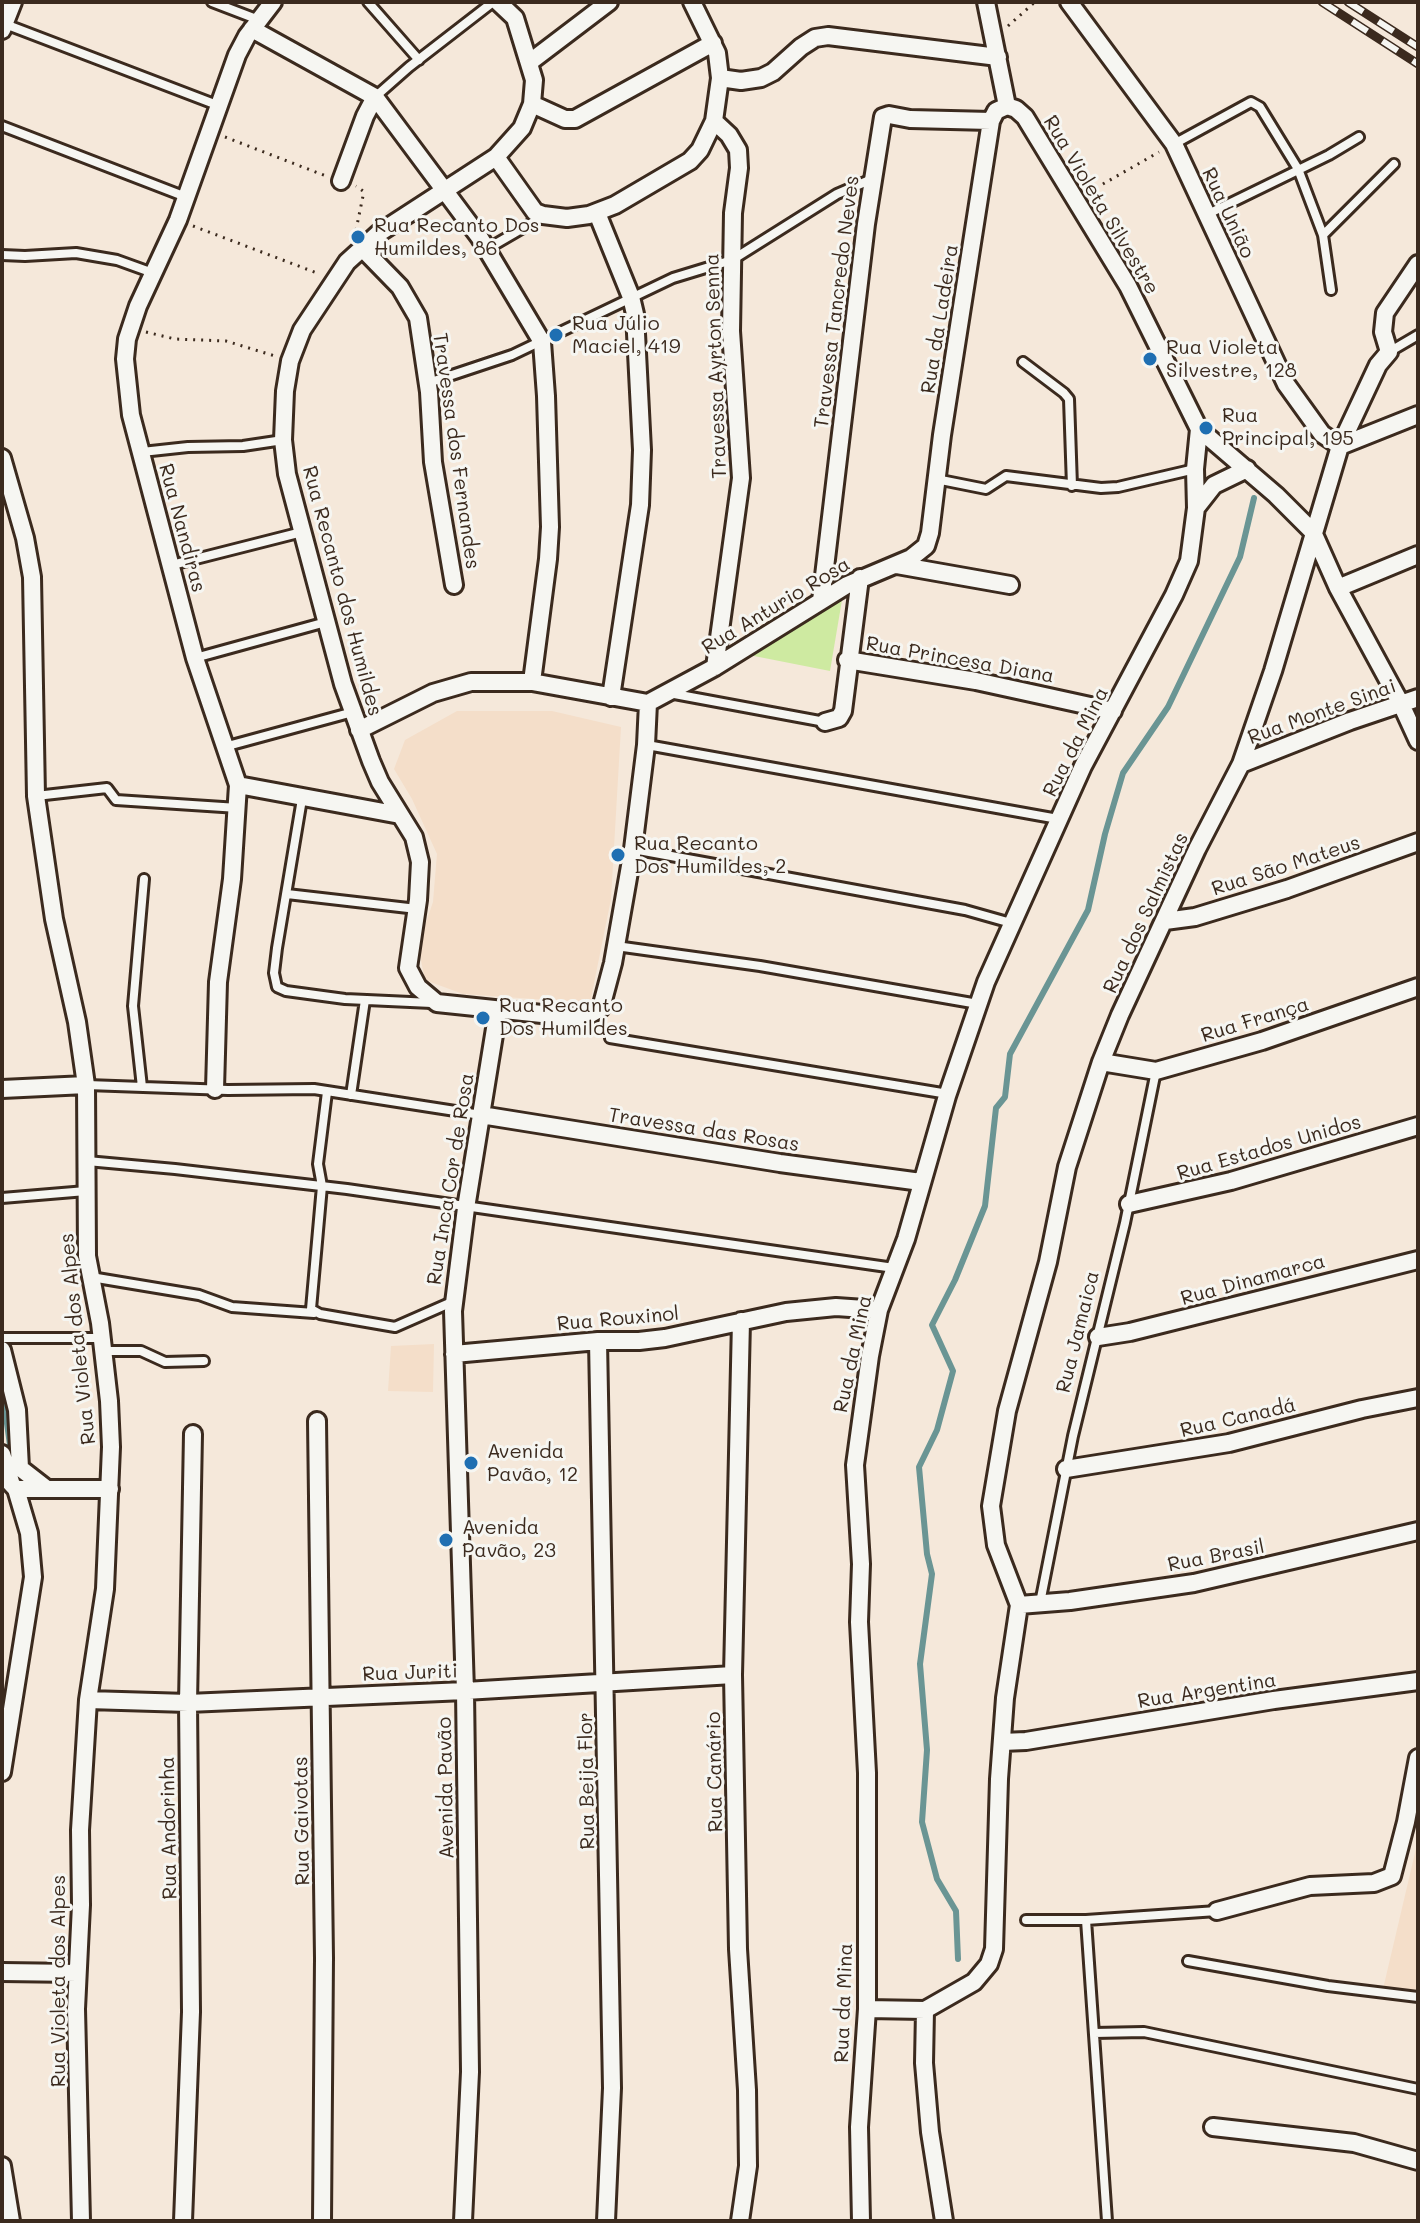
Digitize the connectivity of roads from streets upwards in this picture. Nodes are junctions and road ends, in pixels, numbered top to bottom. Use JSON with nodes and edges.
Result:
{"nodes":[{"id":1,"x":13,"y":2,"type":"edge"},
{"id":2,"x":273,"y":2,"type":"edge"},
{"id":3,"x":495,"y":2,"type":"edge"},
{"id":4,"x":609,"y":2,"type":"edge"},
{"id":5,"x":986,"y":2,"type":"edge"},
{"id":6,"x":1069,"y":2,"type":"edge"},
{"id":7,"x":697,"y":4,"type":"edge"},
{"id":8,"x":516,"y":10,"type":"edge"},
{"id":9,"x":255,"y":24,"type":"junction"},
{"id":10,"x":3,"y":27,"type":"edge"},
{"id":11,"x":713,"y":43,"type":"junction"},
{"id":12,"x":998,"y":57,"type":"junction"},
{"id":13,"x":530,"y":62,"type":"junction"},
{"id":14,"x":720,"y":78,"type":"junction"},
{"id":15,"x":375,"y":97,"type":"junction"},
{"id":16,"x":532,"y":104,"type":"junction"},
{"id":17,"x":1007,"y":106,"type":"junction"},
{"id":18,"x":714,"y":121,"type":"junction"},
{"id":19,"x":991,"y":121,"type":"junction"},
{"id":20,"x":496,"y":157,"type":"junction"},
{"id":21,"x":341,"y":181,"type":"road end"},
{"id":22,"x":446,"y":190,"type":"junction"},
{"id":23,"x":597,"y":213,"type":"junction"},
{"id":24,"x":362,"y":248,"type":"junction"},
{"id":25,"x":1418,"y":264,"type":"edge"},
{"id":26,"x":1418,"y":415,"type":"edge"},
{"id":27,"x":1202,"y":431,"type":"junction"},
{"id":28,"x":1340,"y":446,"type":"junction"},
{"id":29,"x":2,"y":458,"type":"edge"},
{"id":30,"x":1247,"y":469,"type":"junction"},
{"id":31,"x":1196,"y":508,"type":"junction"},
{"id":32,"x":1313,"y":532,"type":"junction"},
{"id":33,"x":926,"y":546,"type":"joint"},
{"id":34,"x":1418,"y":555,"type":"edge"},
{"id":35,"x":897,"y":565,"type":"junction"},
{"id":36,"x":860,"y":578,"type":"junction"},
{"id":37,"x":454,"y":585,"type":"dead end"},
{"id":38,"x":1010,"y":585,"type":"dead end"},
{"id":39,"x":1338,"y":588,"type":"junction"},
{"id":40,"x":821,"y":601,"type":"junction"},
{"id":41,"x":847,"y":660,"type":"junction"},
{"id":42,"x":715,"y":667,"type":"junction"},
{"id":43,"x":533,"y":674,"type":"dead end"},
{"id":44,"x":611,"y":697,"type":"junction"},
{"id":45,"x":1418,"y":698,"type":"edge"},
{"id":46,"x":648,"y":703,"type":"junction"},
{"id":47,"x":1401,"y":704,"type":"junction"},
{"id":48,"x":1113,"y":711,"type":"junction"},
{"id":49,"x":825,"y":722,"type":"road end"},
{"id":50,"x":359,"y":730,"type":"junction"},
{"id":51,"x":1418,"y":741,"type":"edge"},
{"id":52,"x":1241,"y":764,"type":"junction"},
{"id":53,"x":238,"y":785,"type":"junction"},
{"id":54,"x":400,"y":815,"type":"junction"},
{"id":55,"x":1418,"y":842,"type":"edge"},
{"id":56,"x":1165,"y":921,"type":"junction"},
{"id":57,"x":1418,"y":987,"type":"edge"},
{"id":58,"x":498,"y":1010,"type":"junction"},
{"id":59,"x":1101,"y":1062,"type":"junction"},
{"id":60,"x":86,"y":1085,"type":"junction"},
{"id":61,"x":2,"y":1089,"type":"edge"},
{"id":62,"x":215,"y":1089,"type":"road end"},
{"id":63,"x":481,"y":1115,"type":"junction"},
{"id":64,"x":1418,"y":1126,"type":"edge"},
{"id":65,"x":921,"y":1182,"type":"junction"},
{"id":66,"x":1129,"y":1204,"type":"road end"},
{"id":67,"x":1418,"y":1260,"type":"edge"},
{"id":68,"x":879,"y":1310,"type":"junction"},
{"id":69,"x":741,"y":1321,"type":"junction"},
{"id":70,"x":1098,"y":1337,"type":"road end"},
{"id":71,"x":598,"y":1341,"type":"junction"},
{"id":72,"x":2,"y":1350,"type":"edge"},
{"id":73,"x":454,"y":1354,"type":"junction"},
{"id":74,"x":1418,"y":1398,"type":"edge"},
{"id":75,"x":10,"y":1412,"type":"edge"},
{"id":76,"x":317,"y":1421,"type":"dead end"},
{"id":77,"x":193,"y":1434,"type":"dead end"},
{"id":78,"x":2,"y":1451,"type":"edge"},
{"id":79,"x":21,"y":1453,"type":"junction"},
{"id":80,"x":1066,"y":1469,"type":"road end"},
{"id":81,"x":10,"y":1482,"type":"edge"},
{"id":82,"x":47,"y":1489,"type":"junction"},
{"id":83,"x":110,"y":1489,"type":"junction"},
{"id":84,"x":1418,"y":1531,"type":"edge"},
{"id":85,"x":1019,"y":1605,"type":"junction"},
{"id":86,"x":733,"y":1675,"type":"junction"},
{"id":87,"x":1418,"y":1681,"type":"edge"},
{"id":88,"x":605,"y":1684,"type":"junction"},
{"id":89,"x":465,"y":1691,"type":"junction"},
{"id":90,"x":320,"y":1697,"type":"junction"},
{"id":91,"x":88,"y":1700,"type":"junction"},
{"id":92,"x":188,"y":1703,"type":"junction"},
{"id":93,"x":1002,"y":1742,"type":"junction"},
{"id":94,"x":1418,"y":1758,"type":"edge"},
{"id":95,"x":2,"y":1772,"type":"edge"},
{"id":96,"x":1217,"y":1911,"type":"road end"},
{"id":97,"x":2,"y":1972,"type":"edge"},
{"id":98,"x":77,"y":1973,"type":"junction"},
{"id":99,"x":867,"y":2009,"type":"junction"},
{"id":100,"x":925,"y":2010,"type":"junction"},
{"id":101,"x":1213,"y":2127,"type":"dead end"},
{"id":102,"x":1418,"y":2161,"type":"edge"},
{"id":103,"x":2,"y":2166,"type":"edge"},
{"id":104,"x":11,"y":2221,"type":"edge"},
{"id":105,"x":81,"y":2221,"type":"edge"},
{"id":106,"x":183,"y":2221,"type":"edge"},
{"id":107,"x":322,"y":2221,"type":"edge"},
{"id":108,"x":463,"y":2221,"type":"edge"},
{"id":109,"x":606,"y":2221,"type":"edge"},
{"id":110,"x":740,"y":2221,"type":"edge"},
{"id":111,"x":861,"y":2221,"type":"edge"},
{"id":112,"x":944,"y":2221,"type":"edge"}],
"edges":[{"from":1,"to":10,"type":"street"},
{"from":2,"to":9,"type":"street","name":"Rua Nandiras"},
{"from":3,"to":8,"type":"street"},
{"from":4,"to":13,"type":"street"},
{"from":5,"to":12,"type":"street"},
{"from":6,"to":28,"type":"street","name":"Rua União"},
{"from":7,"to":11,"type":"street"},
{"from":8,"to":13,"type":"street"},
{"from":9,"to":15,"type":"street"},
{"from":9,"to":53,"type":"street","name":"Rua Nandiras"},
{"from":11,"to":14,"type":"street"},
{"from":11,"to":16,"type":"street"},
{"from":12,"to":14,"type":"street"},
{"from":12,"to":17,"type":"street"},
{"from":13,"to":16,"type":"street"},
{"from":14,"to":18,"type":"street"},
{"from":15,"to":21,"type":"street"},
{"from":15,"to":22,"type":"street"},
{"from":16,"to":20,"type":"street","name":"Rua Recanto dos Humildes"},
{"from":17,"to":19,"type":"street"},
{"from":17,"to":27,"type":"street","name":"Rua Violeta Silvestre"},
{"from":18,"to":23,"type":"street"},
{"from":18,"to":42,"type":"street","name":"Travessa Ayrton Senna"},
{"from":19,"to":33,"type":"street","name":"Rua da Ladeira"},
{"from":19,"to":40,"type":"street","name":"Travessa Tancredo Neves"},
{"from":20,"to":22,"type":"street","name":"Rua Recanto dos Humildes"},
{"from":20,"to":23,"type":"street"},
{"from":22,"to":24,"type":"street","name":"Rua Recanto dos Humildes"},
{"from":22,"to":43,"type":"street"},
{"from":23,"to":44,"type":"street"},
{"from":24,"to":37,"type":"street","name":"Travessa dos Fernandes"},
{"from":24,"to":50,"type":"street","name":"Rua Recanto dos Humildes"},
{"from":25,"to":28,"type":"street","name":"Rua dos Salmistas"},
{"from":26,"to":28,"type":"street"},
{"from":27,"to":30,"type":"street","name":"Rua Violeta Silvestre"},
{"from":27,"to":31,"type":"street","name":"Rua da Mina"},
{"from":28,"to":32,"type":"street","name":"Rua dos Salmistas"},
{"from":29,"to":60,"type":"street","name":"Rua Violeta dos Alpes"},
{"from":30,"to":31,"type":"street"},
{"from":30,"to":32,"type":"street","name":"Rua Violeta Silvestre"},
{"from":31,"to":48,"type":"street","name":"Rua da Mina"},
{"from":32,"to":39,"type":"street"},
{"from":32,"to":52,"type":"street","name":"Rua dos Salmistas"},
{"from":33,"to":35,"type":"street","name":"Rua Anturio Rosa"},
{"from":34,"to":39,"type":"street"},
{"from":35,"to":36,"type":"street","name":"Rua Anturio Rosa"},
{"from":35,"to":38,"type":"street"},
{"from":36,"to":40,"type":"street","name":"Rua Anturio Rosa"},
{"from":36,"to":41,"type":"street"},
{"from":39,"to":47,"type":"street"},
{"from":40,"to":42,"type":"street","name":"Rua Anturio Rosa"},
{"from":41,"to":48,"type":"street","name":"Rua Princesa Diana"},
{"from":41,"to":49,"type":"street"},
{"from":42,"to":46,"type":"street","name":"Rua Anturio Rosa"},
{"from":44,"to":46,"type":"street","name":"Rua Recanto dos Humildes"},
{"from":44,"to":50,"type":"street","name":"Rua Recanto dos Humildes"},
{"from":45,"to":47,"type":"street","name":"Rua Monte Sinai"},
{"from":46,"to":58,"type":"street"},
{"from":47,"to":51,"type":"street"},
{"from":47,"to":52,"type":"street","name":"Rua Monte Sinai"},
{"from":48,"to":65,"type":"street","name":"Rua da Mina"},
{"from":50,"to":54,"type":"street","name":"Rua Recanto dos Humildes"},
{"from":52,"to":56,"type":"street","name":"Rua dos Salmistas"},
{"from":53,"to":54,"type":"street"},
{"from":53,"to":62,"type":"street","name":"Rua Nandiras"},
{"from":54,"to":58,"type":"street","name":"Rua Recanto dos Humildes"},
{"from":55,"to":56,"type":"street","name":"Rua São Mateus"},
{"from":56,"to":59,"type":"street","name":"Rua dos Salmistas"},
{"from":57,"to":59,"type":"street","name":"Rua França"},
{"from":58,"to":63,"type":"street","name":"Rua Inca Cor de Rosa"},
{"from":59,"to":85,"type":"street","name":"Rua dos Salmistas"},
{"from":60,"to":61,"type":"street"},
{"from":60,"to":83,"type":"street","name":"Rua Violeta dos Alpes"},
{"from":63,"to":65,"type":"street","name":"Travessa das Rosas"},
{"from":63,"to":73,"type":"street","name":"Rua Inca Cor de Rosa"},
{"from":64,"to":66,"type":"street","name":"Rua Estados Unidos"},
{"from":65,"to":68,"type":"street","name":"Rua da Mina"},
{"from":67,"to":70,"type":"street","name":"Rua Dinamarca"},
{"from":68,"to":69,"type":"street","name":"Rua Rouxinol"},
{"from":68,"to":99,"type":"street","name":"Rua da Mina"},
{"from":69,"to":71,"type":"street","name":"Rua Rouxinol"},
{"from":69,"to":86,"type":"street","name":"Rua Canário"},
{"from":71,"to":73,"type":"street","name":"Rua Rouxinol"},
{"from":71,"to":88,"type":"street","name":"Rua Beija Flor"},
{"from":72,"to":75,"type":"street"},
{"from":73,"to":89,"type":"street","name":"Avenida Pavão"},
{"from":74,"to":80,"type":"street","name":"Rua Canadá"},
{"from":75,"to":79,"type":"street"},
{"from":76,"to":90,"type":"street","name":"Rua Gaivotas"},
{"from":77,"to":92,"type":"street","name":"Rua Andorinha"},
{"from":78,"to":79,"type":"street"},
{"from":78,"to":81,"type":"street"},
{"from":79,"to":82,"type":"street"},
{"from":81,"to":82,"type":"street"},
{"from":81,"to":95,"type":"street"},
{"from":82,"to":83,"type":"street"},
{"from":83,"to":91,"type":"street","name":"Rua Violeta dos Alpes"},
{"from":84,"to":85,"type":"street","name":"Rua Brasil"},
{"from":85,"to":93,"type":"street"},
{"from":86,"to":88,"type":"street","name":"Rua Juriti"},
{"from":86,"to":110,"type":"street","name":"Rua Canário"},
{"from":87,"to":93,"type":"street","name":"Rua Argentina"},
{"from":88,"to":89,"type":"street","name":"Rua Juriti"},
{"from":88,"to":109,"type":"street","name":"Rua Beija Flor"},
{"from":89,"to":90,"type":"street","name":"Rua Juriti"},
{"from":89,"to":108,"type":"street","name":"Avenida Pavão"},
{"from":90,"to":92,"type":"street","name":"Rua Juriti"},
{"from":90,"to":107,"type":"street","name":"Rua Gaivotas"},
{"from":91,"to":92,"type":"street","name":"Rua Juriti"},
{"from":91,"to":98,"type":"street","name":"Rua Violeta dos Alpes"},
{"from":92,"to":106,"type":"street","name":"Rua Andorinha"},
{"from":93,"to":100,"type":"street"},
{"from":94,"to":96,"type":"street"},
{"from":97,"to":98,"type":"street"},
{"from":98,"to":105,"type":"street","name":"Rua Violeta dos Alpes"},
{"from":99,"to":100,"type":"street"},
{"from":99,"to":111,"type":"street","name":"Rua da Mina"},
{"from":100,"to":112,"type":"street"},
{"from":101,"to":102,"type":"street"},
{"from":103,"to":104,"type":"street"}]}
